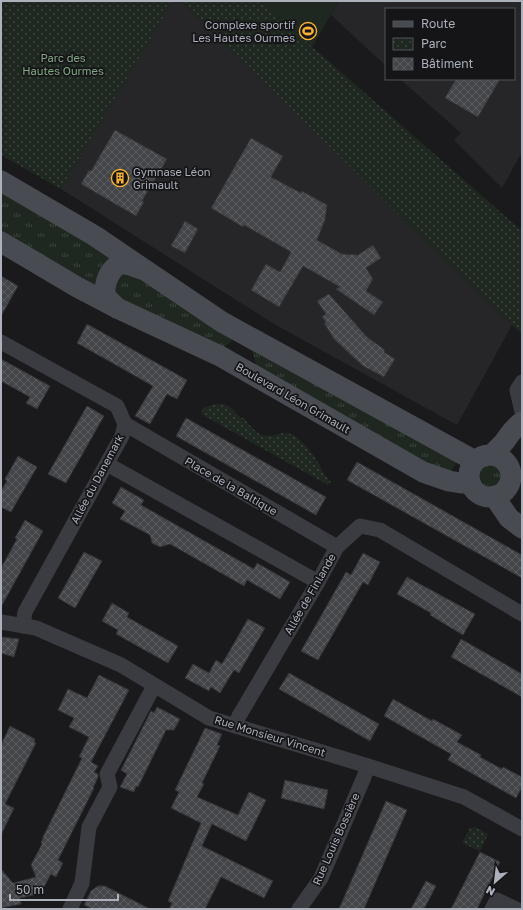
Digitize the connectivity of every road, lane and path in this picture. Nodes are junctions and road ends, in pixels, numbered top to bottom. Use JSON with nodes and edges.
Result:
{"nodes":[{"id":1,"x":1,"y":181,"type":"edge"},
{"id":2,"x":1,"y":242,"type":"edge"},
{"id":3,"x":145,"y":270,"type":"junction"},
{"id":4,"x":117,"y":308,"type":"junction"},
{"id":5,"x":1,"y":342,"type":"edge"},
{"id":6,"x":522,"y":382,"type":"edge"},
{"id":7,"x":522,"y":412,"type":"edge"},
{"id":8,"x":522,"y":422,"type":"edge"},
{"id":9,"x":125,"y":424,"type":"junction"},
{"id":10,"x":522,"y":439,"type":"edge"},
{"id":11,"x":107,"y":464,"type":"junction"},
{"id":12,"x":501,"y":470,"type":"edge"},
{"id":13,"x":470,"y":482,"type":"junction"},
{"id":14,"x":494,"y":496,"type":"junction"},
{"id":15,"x":522,"y":528,"type":"edge"},
{"id":16,"x":337,"y":547,"type":"junction"},
{"id":17,"x":318,"y":582,"type":"junction"},
{"id":18,"x":522,"y":614,"type":"edge"},
{"id":19,"x":1,"y":622,"type":"edge"},
{"id":20,"x":22,"y":626,"type":"junction"},
{"id":21,"x":154,"y":686,"type":"junction"},
{"id":22,"x":235,"y":726,"type":"junction"},
{"id":23,"x":368,"y":766,"type":"junction"},
{"id":24,"x":522,"y":829,"type":"edge"},
{"id":25,"x":495,"y":904,"type":"edge"},
{"id":26,"x":70,"y":909,"type":"edge"},
{"id":27,"x":299,"y":909,"type":"edge"},
{"id":28,"x":516,"y":909,"type":"edge"}],
"edges":[{"from":1,"to":3,"type":"main road","name":"Boulevard Léon Grimault"},
{"from":2,"to":4,"type":"main road","name":"Boulevard Léon Grimault"},
{"from":3,"to":4,"type":"main road","name":"Boulevard Léon Grimault"},
{"from":3,"to":12,"type":"main road","name":"Boulevard Léon Grimault"},
{"from":4,"to":13,"type":"main road","name":"Boulevard Léon Grimault"},
{"from":5,"to":9,"type":"street","name":"Allée du Danemark"},
{"from":6,"to":7,"type":"street"},
{"from":8,"to":12,"type":"main road"},
{"from":9,"to":11,"type":"street","name":"Allée du Danemark"},
{"from":9,"to":16,"type":"street","name":"Place de la Baltique"},
{"from":10,"to":12,"type":"main road"},
{"from":11,"to":17,"type":"street"},
{"from":11,"to":20,"type":"street","name":"Allée du Danemark"},
{"from":12,"to":13,"type":"main road"},
{"from":12,"to":14,"type":"main road"},
{"from":13,"to":14,"type":"main road"},
{"from":14,"to":15,"type":"main road"},
{"from":16,"to":17,"type":"street","name":"Allée de Finlande"},
{"from":16,"to":18,"type":"street","name":"Allée de Finlande"},
{"from":17,"to":22,"type":"street","name":"Allée de Finlande"},
{"from":19,"to":20,"type":"street","name":"Rue Monsieur Vincent"},
{"from":20,"to":21,"type":"street","name":"Rue Monsieur Vincent"},
{"from":21,"to":22,"type":"street","name":"Rue Monsieur Vincent"},
{"from":21,"to":26,"type":"street"},
{"from":22,"to":23,"type":"street","name":"Rue Monsieur Vincent"},
{"from":23,"to":24,"type":"street","name":"Rue Monsieur Vincent"},
{"from":23,"to":27,"type":"street","name":"Rue Louis Bossière"},
{"from":25,"to":28,"type":"street"}]}
